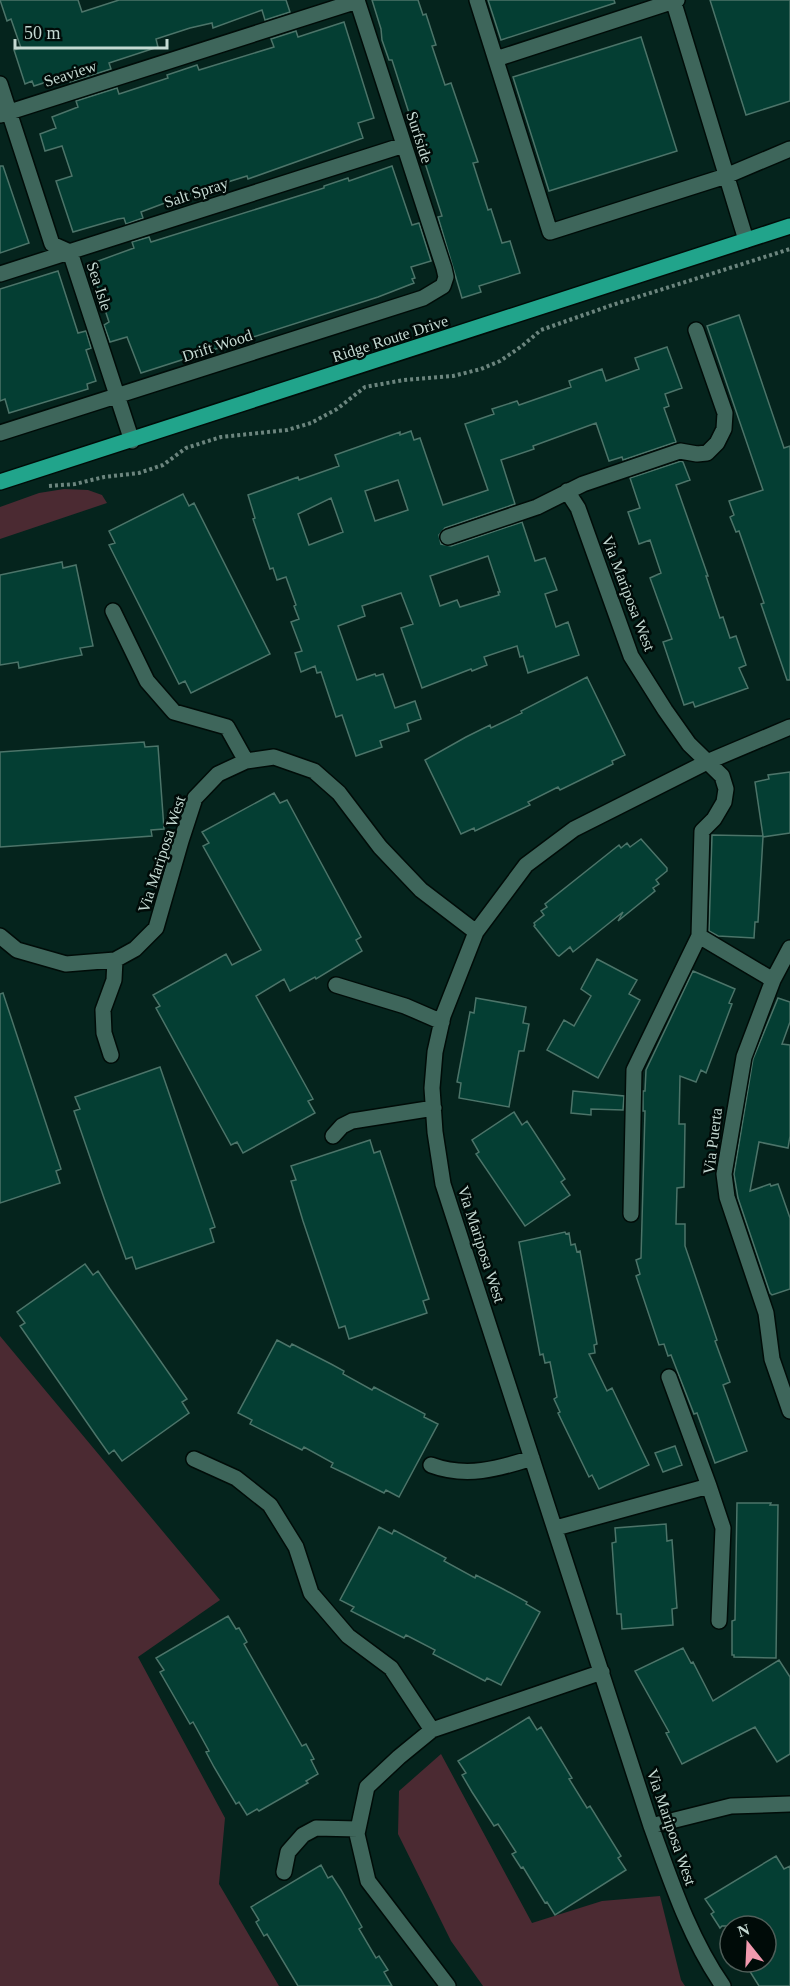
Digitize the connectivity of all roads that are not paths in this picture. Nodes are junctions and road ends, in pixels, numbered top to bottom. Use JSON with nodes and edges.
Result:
{"nodes":[{"id":1,"x":357,"y":0,"type":"edge"},
{"id":2,"x":477,"y":0,"type":"edge"},
{"id":3,"x":674,"y":1,"type":"edge"},
{"id":4,"x":495,"y":59,"type":"junction"},
{"id":5,"x":0,"y":84,"type":"edge"},
{"id":6,"x":5,"y":113,"type":"edge"},
{"id":7,"x":404,"y":145,"type":"junction"},
{"id":8,"x":790,"y":149,"type":"edge"},
{"id":9,"x":726,"y":176,"type":"junction"},
{"id":10,"x":790,"y":226,"type":"edge"},
{"id":11,"x":746,"y":240,"type":"junction"},
{"id":12,"x":70,"y":252,"type":"junction"},
{"id":13,"x":0,"y":274,"type":"edge"},
{"id":14,"x":443,"y":286,"type":"joint"},
{"id":15,"x":696,"y":330,"type":"dead end"},
{"id":16,"x":118,"y":396,"type":"junction"},
{"id":17,"x":0,"y":433,"type":"edge"},
{"id":18,"x":132,"y":441,"type":"junction"},
{"id":19,"x":0,"y":482,"type":"edge"},
{"id":20,"x":567,"y":491,"type":"junction"},
{"id":21,"x":448,"y":537,"type":"dead end"},
{"id":22,"x":113,"y":611,"type":"dead end"},
{"id":23,"x":790,"y":727,"type":"edge"},
{"id":24,"x":246,"y":761,"type":"junction"},
{"id":25,"x":707,"y":762,"type":"junction"},
{"id":26,"x":476,"y":932,"type":"junction"},
{"id":27,"x":0,"y":936,"type":"edge"},
{"id":28,"x":699,"y":936,"type":"junction"},
{"id":29,"x":790,"y":948,"type":"edge"},
{"id":30,"x":116,"y":960,"type":"junction"},
{"id":31,"x":773,"y":980,"type":"junction"},
{"id":32,"x":336,"y":985,"type":"dead end"},
{"id":33,"x":442,"y":1022,"type":"junction"},
{"id":34,"x":111,"y":1055,"type":"dead end"},
{"id":35,"x":434,"y":1108,"type":"junction"},
{"id":36,"x":333,"y":1136,"type":"dead end"},
{"id":37,"x":631,"y":1214,"type":"dead end"},
{"id":38,"x":669,"y":1377,"type":"dead end"},
{"id":39,"x":790,"y":1411,"type":"edge"},
{"id":40,"x":532,"y":1458,"type":"junction"},
{"id":41,"x":194,"y":1460,"type":"dead end"},
{"id":42,"x":431,"y":1465,"type":"dead end"},
{"id":43,"x":709,"y":1486,"type":"junction"},
{"id":44,"x":556,"y":1528,"type":"junction"},
{"id":45,"x":719,"y":1621,"type":"dead end"},
{"id":46,"x":602,"y":1672,"type":"junction"},
{"id":47,"x":432,"y":1730,"type":"junction"},
{"id":48,"x":790,"y":1804,"type":"edge"},
{"id":49,"x":651,"y":1826,"type":"junction"},
{"id":50,"x":358,"y":1828,"type":"junction"},
{"id":51,"x":284,"y":1872,"type":"dead end"},
{"id":52,"x":448,"y":1986,"type":"edge"},
{"id":53,"x":723,"y":1986,"type":"edge"}],
"edges":[{"from":1,"to":6,"type":"street","name":"Seaview"},
{"from":1,"to":7,"type":"street","name":"Surfside"},
{"from":2,"to":4,"type":"street"},
{"from":3,"to":4,"type":"street"},
{"from":3,"to":9,"type":"street"},
{"from":4,"to":9,"type":"street"},
{"from":5,"to":6,"type":"street","name":"Sea Isle"},
{"from":6,"to":12,"type":"street","name":"Sea Isle"},
{"from":7,"to":12,"type":"street","name":"Salt Spray"},
{"from":7,"to":14,"type":"street","name":"Surfside"},
{"from":8,"to":9,"type":"street"},
{"from":9,"to":11,"type":"street"},
{"from":10,"to":11,"type":"main road","name":"Ridge Route Drive"},
{"from":11,"to":18,"type":"main road","name":"Ridge Route Drive"},
{"from":12,"to":13,"type":"street","name":"Salt Spray"},
{"from":12,"to":16,"type":"street","name":"Sea Isle"},
{"from":14,"to":16,"type":"street","name":"Drift Wood"},
{"from":15,"to":20,"type":"street"},
{"from":16,"to":17,"type":"street","name":"Drift Wood"},
{"from":16,"to":18,"type":"street","name":"Sea Isle"},
{"from":18,"to":19,"type":"main road","name":"Ridge Route Drive"},
{"from":20,"to":21,"type":"street"},
{"from":20,"to":25,"type":"street","name":"Via Mariposa West"},
{"from":22,"to":24,"type":"street"},
{"from":23,"to":25,"type":"street","name":"Via Mariposa West"},
{"from":24,"to":26,"type":"street","name":"Via Mariposa West"},
{"from":24,"to":30,"type":"street","name":"Via Mariposa West"},
{"from":25,"to":26,"type":"street","name":"Via Mariposa West"},
{"from":25,"to":28,"type":"street","name":"Via Mariposa West"},
{"from":26,"to":33,"type":"street","name":"Via Mariposa West"},
{"from":27,"to":30,"type":"street","name":"Via Mariposa West"},
{"from":28,"to":31,"type":"street"},
{"from":28,"to":37,"type":"street"},
{"from":29,"to":31,"type":"street","name":"Via Puerta"},
{"from":30,"to":34,"type":"street"},
{"from":31,"to":39,"type":"street","name":"Via Puerta"},
{"from":32,"to":33,"type":"street"},
{"from":33,"to":35,"type":"street","name":"Via Mariposa West"},
{"from":35,"to":36,"type":"street"},
{"from":35,"to":40,"type":"street","name":"Via Mariposa West"},
{"from":38,"to":43,"type":"street"},
{"from":40,"to":42,"type":"street"},
{"from":40,"to":44,"type":"street","name":"Via Mariposa West"},
{"from":41,"to":47,"type":"street"},
{"from":43,"to":44,"type":"street"},
{"from":43,"to":45,"type":"street"},
{"from":44,"to":46,"type":"street","name":"Via Mariposa West"},
{"from":46,"to":47,"type":"street"},
{"from":46,"to":49,"type":"street","name":"Via Mariposa West"},
{"from":47,"to":50,"type":"street"},
{"from":48,"to":49,"type":"street"},
{"from":49,"to":53,"type":"street","name":"Via Mariposa West"},
{"from":50,"to":51,"type":"street"},
{"from":50,"to":52,"type":"street"}]}
